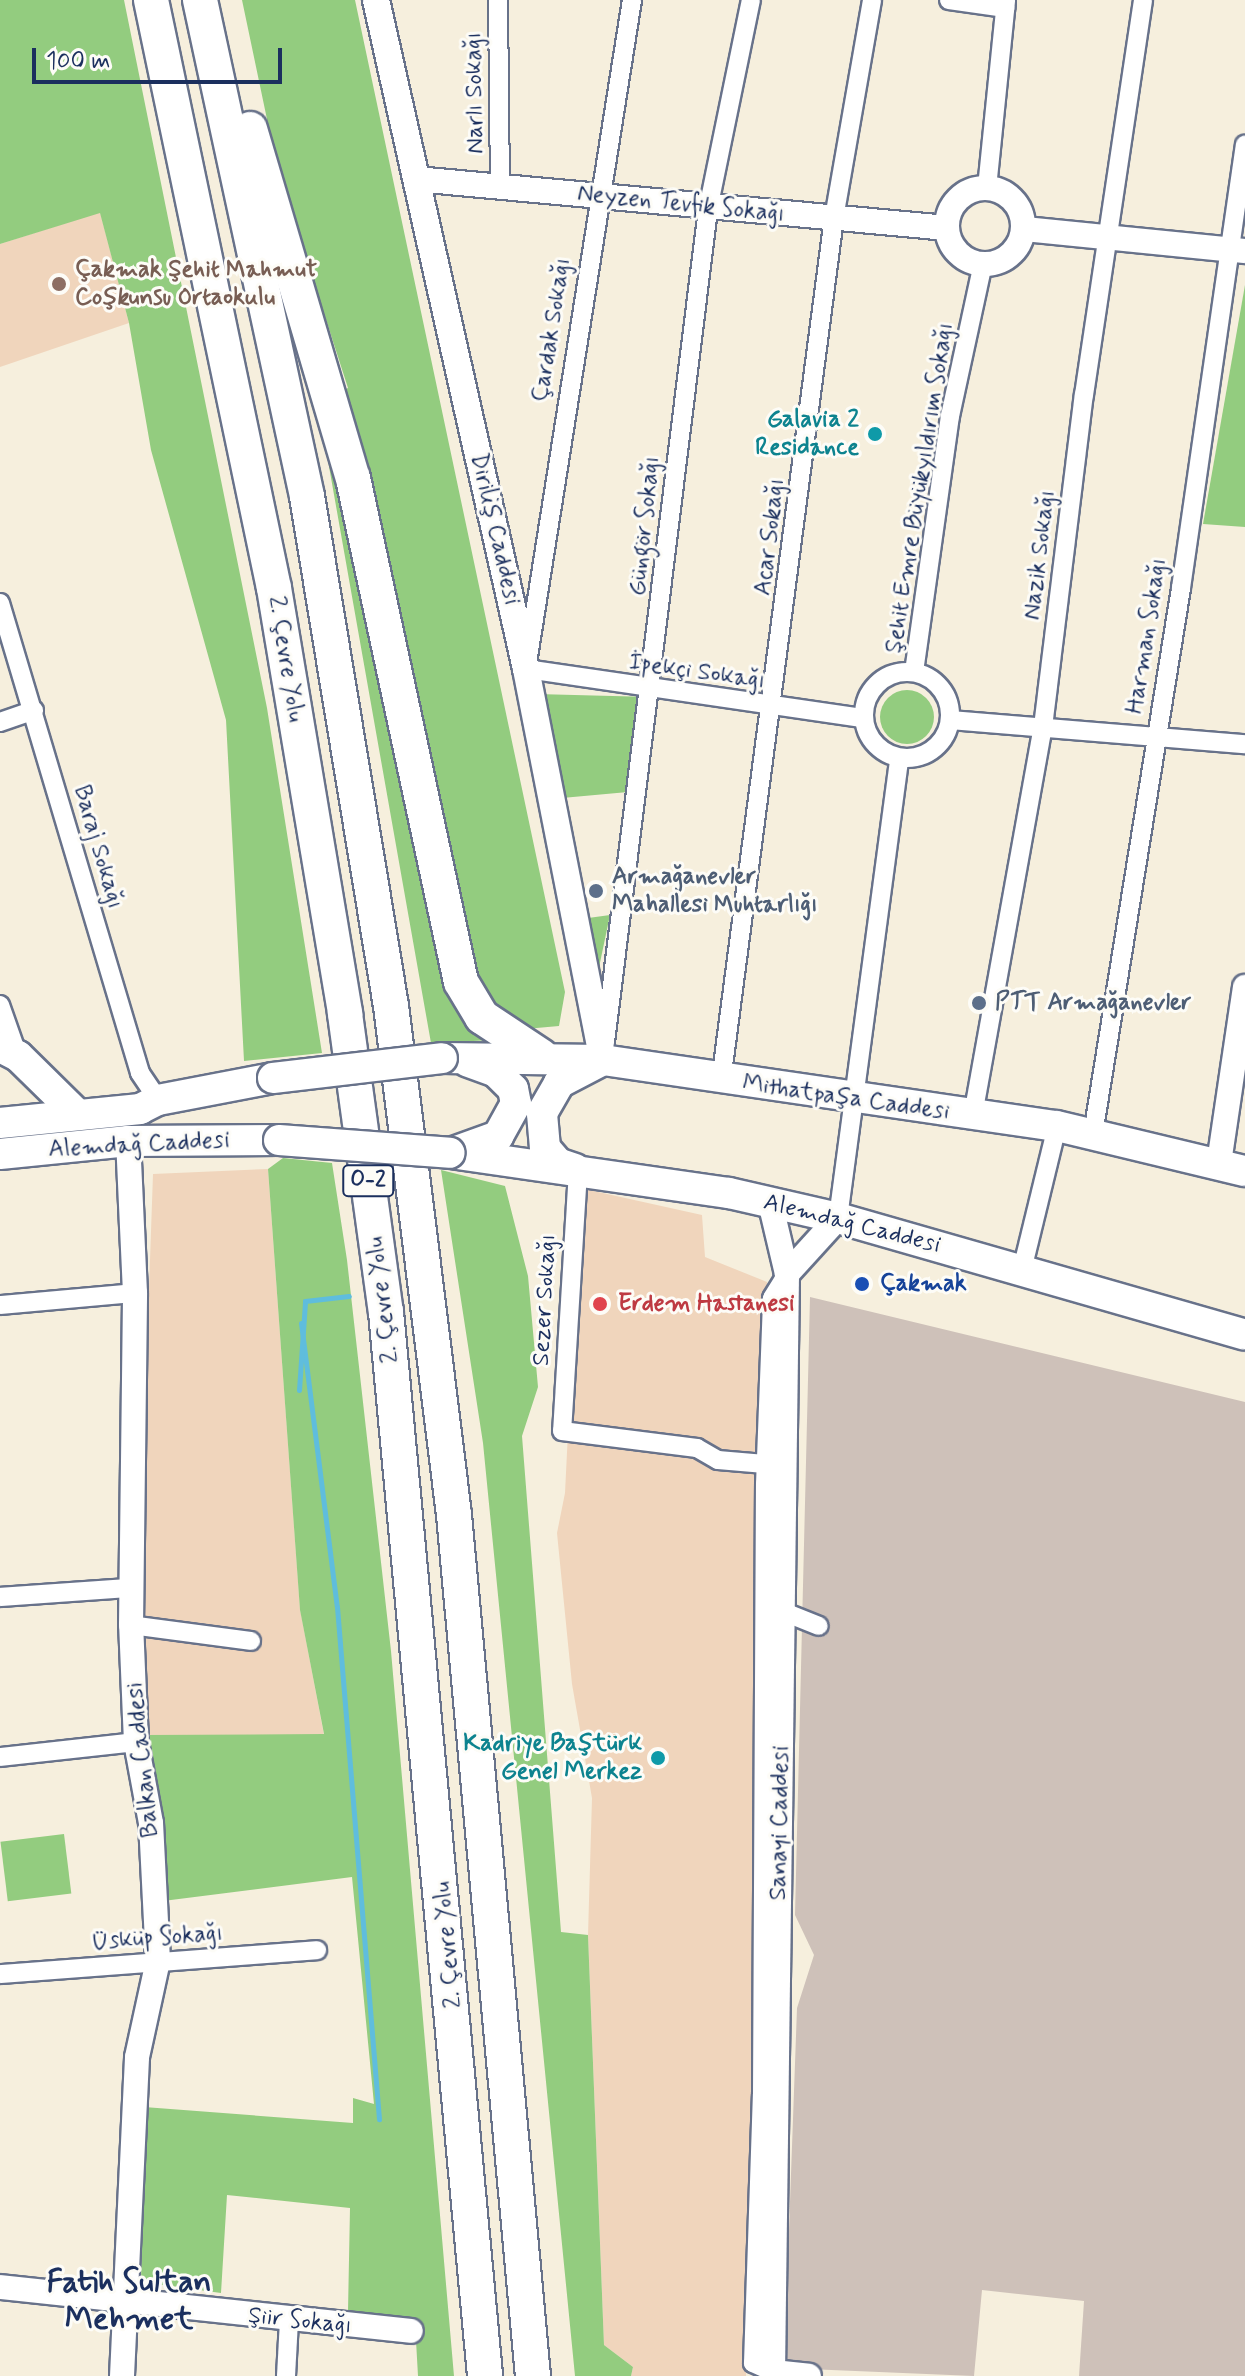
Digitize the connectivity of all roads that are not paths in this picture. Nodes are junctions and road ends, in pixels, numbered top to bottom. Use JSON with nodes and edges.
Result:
{"nodes":[{"id":1,"x":151,"y":0,"type":"edge"},
{"id":2,"x":200,"y":0,"type":"edge"},
{"id":3,"x":216,"y":0,"type":"edge"},
{"id":4,"x":376,"y":0,"type":"edge"},
{"id":5,"x":498,"y":0,"type":"edge"},
{"id":6,"x":632,"y":0,"type":"edge"},
{"id":7,"x":751,"y":0,"type":"edge"},
{"id":8,"x":872,"y":0,"type":"edge"},
{"id":9,"x":949,"y":0,"type":"edge"},
{"id":10,"x":1143,"y":0,"type":"edge"},
{"id":11,"x":1005,"y":4,"type":"edge"},
{"id":12,"x":1245,"y":145,"type":"edge"},
{"id":13,"x":416,"y":179,"type":"junction"},
{"id":14,"x":500,"y":186,"type":"junction"},
{"id":15,"x":987,"y":188,"type":"junction"},
{"id":16,"x":597,"y":195,"type":"junction"},
{"id":17,"x":708,"y":209,"type":"junction"},
{"id":18,"x":834,"y":218,"type":"junction"},
{"id":19,"x":947,"y":228,"type":"junction"},
{"id":20,"x":1024,"y":229,"type":"junction"},
{"id":21,"x":1106,"y":240,"type":"junction"},
{"id":22,"x":1238,"y":250,"type":"edge"},
{"id":23,"x":983,"y":264,"type":"junction"},
{"id":24,"x":0,"y":603,"type":"edge"},
{"id":25,"x":526,"y":669,"type":"junction"},
{"id":26,"x":914,"y":672,"type":"junction"},
{"id":27,"x":652,"y":691,"type":"junction"},
{"id":28,"x":773,"y":706,"type":"junction"},
{"id":29,"x":34,"y":710,"type":"junction"},
{"id":30,"x":863,"y":718,"type":"junction"},
{"id":31,"x":950,"y":720,"type":"junction"},
{"id":32,"x":0,"y":722,"type":"edge"},
{"id":33,"x":1043,"y":727,"type":"junction"},
{"id":34,"x":1154,"y":738,"type":"junction"},
{"id":35,"x":1245,"y":744,"type":"edge"},
{"id":36,"x":899,"y":758,"type":"junction"},
{"id":37,"x":1245,"y":987,"type":"edge"},
{"id":38,"x":0,"y":1005,"type":"edge"},
{"id":39,"x":9,"y":1051,"type":"edge"},
{"id":40,"x":541,"y":1056,"type":"junction"},
{"id":41,"x":442,"y":1058,"type":"junction"},
{"id":42,"x":603,"y":1060,"type":"junction"},
{"id":43,"x":721,"y":1081,"type":"junction"},
{"id":44,"x":158,"y":1100,"type":"junction"},
{"id":45,"x":858,"y":1100,"type":"junction"},
{"id":46,"x":78,"y":1115,"type":"junction"},
{"id":47,"x":973,"y":1115,"type":"junction"},
{"id":48,"x":0,"y":1123,"type":"edge"},
{"id":49,"x":1057,"y":1126,"type":"junction"},
{"id":50,"x":1093,"y":1134,"type":"junction"},
{"id":51,"x":128,"y":1141,"type":"junction"},
{"id":52,"x":450,"y":1153,"type":"junction"},
{"id":53,"x":0,"y":1154,"type":"edge"},
{"id":54,"x":1232,"y":1167,"type":"edge"},
{"id":55,"x":578,"y":1171,"type":"junction"},
{"id":56,"x":770,"y":1202,"type":"junction"},
{"id":57,"x":838,"y":1218,"type":"junction"},
{"id":58,"x":1022,"y":1270,"type":"junction"},
{"id":59,"x":787,"y":1274,"type":"junction"},
{"id":60,"x":135,"y":1293,"type":"junction"},
{"id":61,"x":0,"y":1305,"type":"edge"},
{"id":62,"x":1245,"y":1335,"type":"edge"},
{"id":63,"x":765,"y":1464,"type":"junction"},
{"id":64,"x":130,"y":1588,"type":"junction"},
{"id":65,"x":0,"y":1597,"type":"edge"},
{"id":66,"x":773,"y":1608,"type":"junction"},
{"id":67,"x":131,"y":1625,"type":"junction"},
{"id":68,"x":819,"y":1626,"type":"dead end"},
{"id":69,"x":251,"y":1641,"type":"dead end"},
{"id":70,"x":136,"y":1742,"type":"junction"},
{"id":71,"x":0,"y":1757,"type":"edge"},
{"id":72,"x":317,"y":1950,"type":"dead end"},
{"id":73,"x":158,"y":1961,"type":"junction"},
{"id":74,"x":0,"y":1974,"type":"edge"},
{"id":75,"x":0,"y":2287,"type":"edge"},
{"id":76,"x":126,"y":2303,"type":"junction"},
{"id":77,"x":289,"y":2320,"type":"junction"},
{"id":78,"x":411,"y":2331,"type":"dead end"},
{"id":79,"x":763,"y":2372,"type":"edge"},
{"id":80,"x":122,"y":2376,"type":"edge"},
{"id":81,"x":286,"y":2376,"type":"edge"},
{"id":82,"x":485,"y":2376,"type":"edge"},
{"id":83,"x":533,"y":2376,"type":"edge"},
{"id":84,"x":809,"y":2376,"type":"edge"}],
"edges":[{"from":1,"to":82,"type":"highway","name":"2. Çevre Yolu","number":"O-2"},
{"from":2,"to":83,"type":"highway","name":"2. Çevre Yolu","number":"O-2"},
{"from":3,"to":40,"type":"highway"},
{"from":4,"to":13,"type":"main road","name":"Diriliş Caddesi"},
{"from":5,"to":14,"type":"street","name":"Narlı Sokağı"},
{"from":6,"to":16,"type":"street","name":"Çardak Sokağı"},
{"from":7,"to":17,"type":"street","name":"Güngör Sokağı"},
{"from":8,"to":18,"type":"street","name":"Acar Sokağı"},
{"from":9,"to":11,"type":"street"},
{"from":10,"to":21,"type":"street","name":"Nazik Sokağı"},
{"from":11,"to":15,"type":"street"},
{"from":12,"to":22,"type":"street","name":"Harman Sokağı"},
{"from":13,"to":14,"type":"street","name":"Neyzen Tevfik Sokağı"},
{"from":13,"to":25,"type":"main road","name":"Diriliş Caddesi"},
{"from":14,"to":16,"type":"street","name":"Neyzen Tevfik Sokağı"},
{"from":15,"to":19,"type":"street"},
{"from":15,"to":20,"type":"street"},
{"from":16,"to":17,"type":"street","name":"Neyzen Tevfik Sokağı"},
{"from":16,"to":25,"type":"street","name":"Çardak Sokağı"},
{"from":17,"to":18,"type":"street","name":"Neyzen Tevfik Sokağı"},
{"from":17,"to":27,"type":"street","name":"Güngör Sokağı"},
{"from":18,"to":19,"type":"street","name":"Neyzen Tevfik Sokağı"},
{"from":18,"to":28,"type":"street","name":"Acar Sokağı"},
{"from":19,"to":23,"type":"street"},
{"from":20,"to":21,"type":"street"},
{"from":20,"to":23,"type":"street"},
{"from":21,"to":22,"type":"street"},
{"from":21,"to":33,"type":"street","name":"Nazik Sokağı"},
{"from":22,"to":34,"type":"street","name":"Harman Sokağı"},
{"from":23,"to":26,"type":"street","name":"Şehit Emre Büyükyıldırım Sokağı"},
{"from":24,"to":29,"type":"street","name":"Baraj Sokağı"},
{"from":25,"to":27,"type":"street","name":"İpekçi Sokağı"},
{"from":25,"to":42,"type":"main road","name":"Diriliş Caddesi"},
{"from":26,"to":30,"type":"street"},
{"from":26,"to":31,"type":"street"},
{"from":27,"to":28,"type":"street","name":"İpekçi Sokağı"},
{"from":27,"to":42,"type":"street","name":"Güngör Sokağı"},
{"from":28,"to":30,"type":"street","name":"İpekçi Sokağı"},
{"from":28,"to":43,"type":"street","name":"Acar Sokağı"},
{"from":29,"to":32,"type":"street"},
{"from":29,"to":44,"type":"street","name":"Baraj Sokağı"},
{"from":30,"to":36,"type":"street"},
{"from":31,"to":33,"type":"street"},
{"from":31,"to":36,"type":"street"},
{"from":33,"to":34,"type":"street"},
{"from":33,"to":47,"type":"street","name":"Nazik Sokağı"},
{"from":34,"to":35,"type":"street"},
{"from":34,"to":50,"type":"street","name":"Harman Sokağı"},
{"from":36,"to":45,"type":"street"},
{"from":37,"to":54,"type":"street"},
{"from":38,"to":39,"type":"street"},
{"from":39,"to":46,"type":"main road"},
{"from":40,"to":41,"type":"main road","name":"Mithatpaşa Caddesi"},
{"from":40,"to":42,"type":"main road","name":"Mithatpaşa Caddesi"},
{"from":41,"to":44,"type":"main road","name":"Alemdağ Caddesi","bridge":true},
{"from":41,"to":52,"type":"main road"},
{"from":42,"to":43,"type":"main road","name":"Mithatpaşa Caddesi"},
{"from":42,"to":55,"type":"main road"},
{"from":43,"to":45,"type":"main road","name":"Mithatpaşa Caddesi"},
{"from":44,"to":46,"type":"main road","name":"Alemdağ Caddesi"},
{"from":45,"to":47,"type":"main road","name":"Mithatpaşa Caddesi"},
{"from":45,"to":57,"type":"street"},
{"from":46,"to":48,"type":"main road","name":"Alemdağ Caddesi"},
{"from":47,"to":49,"type":"main road","name":"Mithatpaşa Caddesi"},
{"from":49,"to":50,"type":"main road","name":"Mithatpaşa Caddesi"},
{"from":49,"to":58,"type":"street"},
{"from":50,"to":54,"type":"main road","name":"Mithatpaşa Caddesi"},
{"from":51,"to":52,"type":"main road","name":"Alemdağ Caddesi","bridge":true},
{"from":51,"to":53,"type":"main road","name":"Alemdağ Caddesi"},
{"from":51,"to":60,"type":"street","name":"Balkan Caddesi"},
{"from":52,"to":55,"type":"main road","name":"Alemdağ Caddesi"},
{"from":55,"to":56,"type":"main road","name":"Alemdağ Caddesi"},
{"from":55,"to":63,"type":"street","name":"Sezer Sokağı"},
{"from":56,"to":57,"type":"main road","name":"Alemdağ Caddesi"},
{"from":56,"to":59,"type":"street","name":"Sanayi Caddesi"},
{"from":57,"to":58,"type":"main road","name":"Alemdağ Caddesi"},
{"from":57,"to":59,"type":"street","name":"Sanayi Caddesi"},
{"from":58,"to":62,"type":"main road","name":"Alemdağ Caddesi"},
{"from":59,"to":63,"type":"street","name":"Sanayi Caddesi"},
{"from":59,"to":66,"type":"street","name":"Sanayi Caddesi"},
{"from":60,"to":61,"type":"street"},
{"from":60,"to":64,"type":"street","name":"Balkan Caddesi"},
{"from":63,"to":66,"type":"street","name":"Sanayi Caddesi"},
{"from":64,"to":65,"type":"street"},
{"from":64,"to":67,"type":"street","name":"Balkan Caddesi"},
{"from":66,"to":68,"type":"street"},
{"from":66,"to":79,"type":"street","name":"Sanayi Caddesi"},
{"from":67,"to":69,"type":"street"},
{"from":67,"to":70,"type":"street","name":"Balkan Caddesi"},
{"from":70,"to":71,"type":"street"},
{"from":70,"to":73,"type":"street","name":"Balkan Caddesi"},
{"from":72,"to":73,"type":"street","name":"Üsküp Sokağı"},
{"from":73,"to":74,"type":"street","name":"Üsküp Sokağı"},
{"from":73,"to":76,"type":"street","name":"Balkan Caddesi"},
{"from":75,"to":76,"type":"street","name":"Şiir Sokağı"},
{"from":76,"to":77,"type":"street","name":"Şiir Sokağı"},
{"from":76,"to":80,"type":"street","name":"Balkan Caddesi"},
{"from":77,"to":78,"type":"street","name":"Şiir Sokağı"},
{"from":77,"to":81,"type":"street"},
{"from":79,"to":84,"type":"street"}]}
